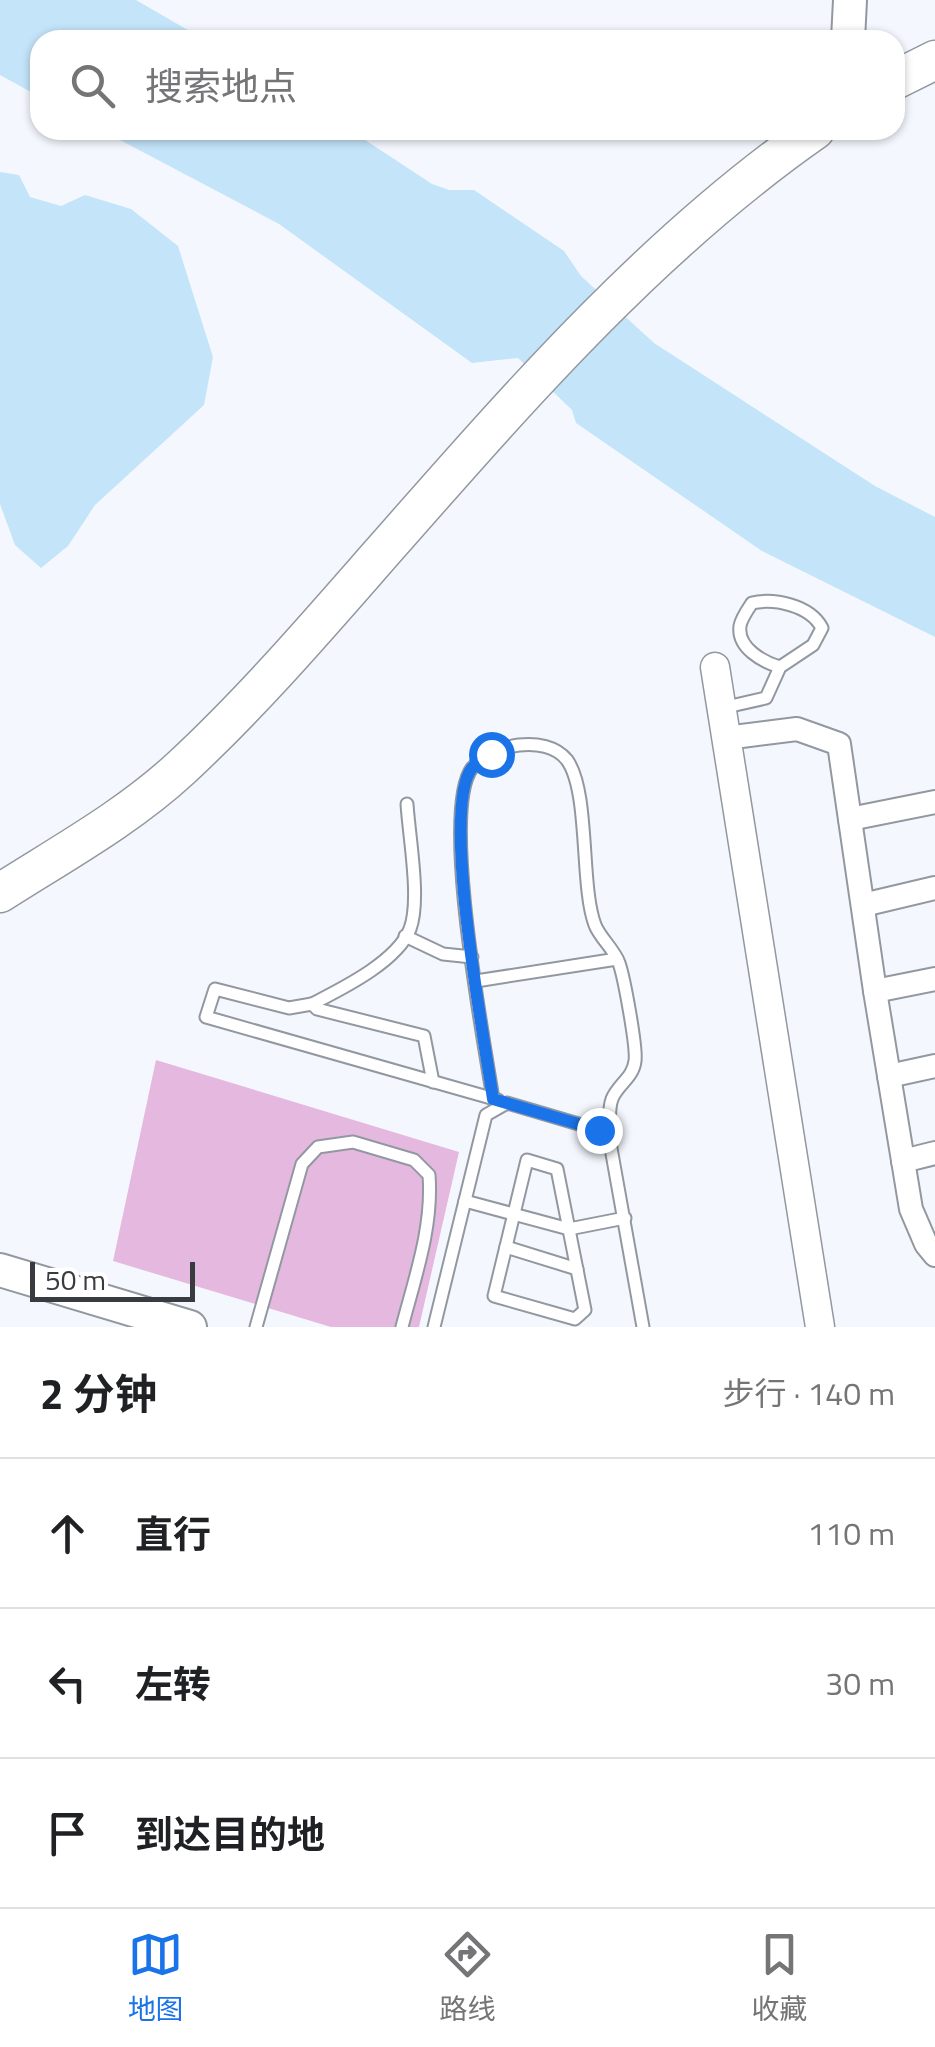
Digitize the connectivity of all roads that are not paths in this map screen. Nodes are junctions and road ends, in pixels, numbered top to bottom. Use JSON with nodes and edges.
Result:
{"nodes":[{"id":1,"x":850,"y":0,"type":"edge"},
{"id":2,"x":848,"y":30,"type":"edge"},
{"id":3,"x":935,"y":60,"type":"edge"},
{"id":4,"x":905,"y":75,"type":"edge"},
{"id":5,"x":802,"y":140,"type":"edge"},
{"id":6,"x":715,"y":667,"type":"dead end"},
{"id":7,"x":780,"y":667,"type":"junction"},
{"id":8,"x":722,"y":708,"type":"junction"},
{"id":9,"x":726,"y":738,"type":"junction"},
{"id":10,"x":935,"y":802,"type":"edge"},
{"id":11,"x":407,"y":804,"type":"dead end"},
{"id":12,"x":850,"y":819,"type":"junction"},
{"id":13,"x":935,"y":888,"type":"edge"},
{"id":14,"x":0,"y":893,"type":"edge"},
{"id":15,"x":862,"y":905,"type":"junction"},
{"id":16,"x":405,"y":936,"type":"junction"},
{"id":17,"x":472,"y":956,"type":"junction"},
{"id":18,"x":617,"y":959,"type":"junction"},
{"id":19,"x":935,"y":979,"type":"edge"},
{"id":20,"x":476,"y":981,"type":"junction"},
{"id":21,"x":875,"y":990,"type":"junction"},
{"id":22,"x":312,"y":1004,"type":"junction"},
{"id":23,"x":935,"y":1066,"type":"edge"},
{"id":24,"x":889,"y":1076,"type":"junction"},
{"id":25,"x":433,"y":1082,"type":"junction"},
{"id":26,"x":493,"y":1099,"type":"junction"},
{"id":27,"x":507,"y":1103,"type":"junction"},
{"id":28,"x":609,"y":1137,"type":"junction"},
{"id":29,"x":935,"y":1153,"type":"edge"},
{"id":30,"x":903,"y":1160,"type":"junction"},
{"id":31,"x":465,"y":1201,"type":"junction"},
{"id":32,"x":514,"y":1214,"type":"junction"},
{"id":33,"x":625,"y":1218,"type":"junction"},
{"id":34,"x":569,"y":1228,"type":"junction"},
{"id":35,"x":506,"y":1247,"type":"junction"},
{"id":36,"x":934,"y":1253,"type":"edge"},
{"id":37,"x":0,"y":1270,"type":"edge"},
{"id":38,"x":577,"y":1270,"type":"junction"},
{"id":39,"x":190,"y":1327,"type":"edge"},
{"id":40,"x":256,"y":1327,"type":"edge"},
{"id":41,"x":402,"y":1327,"type":"edge"},
{"id":42,"x":434,"y":1327,"type":"edge"},
{"id":43,"x":643,"y":1327,"type":"edge"},
{"id":44,"x":820,"y":1327,"type":"edge"}],
"edges":[{"from":1,"to":2,"type":"main road"},
{"from":3,"to":4,"type":"main road"},
{"from":5,"to":14,"type":"main road"},
{"from":6,"to":8,"type":"street"},
{"from":7,"to":7,"type":"lane"},
{"from":7,"to":8,"type":"lane"},
{"from":8,"to":9,"type":"street"},
{"from":9,"to":12,"type":"street"},
{"from":9,"to":44,"type":"street"},
{"from":10,"to":12,"type":"street"},
{"from":11,"to":16,"type":"lane"},
{"from":12,"to":15,"type":"street"},
{"from":13,"to":15,"type":"street"},
{"from":15,"to":21,"type":"street"},
{"from":16,"to":17,"type":"lane"},
{"from":16,"to":22,"type":"lane"},
{"from":17,"to":18,"type":"lane"},
{"from":17,"to":20,"type":"lane"},
{"from":18,"to":20,"type":"lane"},
{"from":18,"to":28,"type":"lane"},
{"from":19,"to":21,"type":"street"},
{"from":20,"to":26,"type":"lane"},
{"from":21,"to":24,"type":"street"},
{"from":22,"to":25,"type":"lane"},
{"from":22,"to":25,"type":"lane"},
{"from":23,"to":24,"type":"street"},
{"from":24,"to":30,"type":"street"},
{"from":25,"to":26,"type":"lane"},
{"from":26,"to":27,"type":"lane"},
{"from":27,"to":28,"type":"lane"},
{"from":27,"to":31,"type":"lane"},
{"from":28,"to":33,"type":"lane"},
{"from":29,"to":30,"type":"street"},
{"from":30,"to":36,"type":"street"},
{"from":31,"to":32,"type":"lane"},
{"from":31,"to":42,"type":"lane"},
{"from":32,"to":34,"type":"lane"},
{"from":32,"to":34,"type":"lane"},
{"from":32,"to":35,"type":"lane"},
{"from":33,"to":34,"type":"lane"},
{"from":33,"to":43,"type":"lane"},
{"from":34,"to":38,"type":"lane"},
{"from":35,"to":38,"type":"lane"},
{"from":35,"to":38,"type":"lane"},
{"from":37,"to":39,"type":"main road"},
{"from":40,"to":41,"type":"lane"}]}
